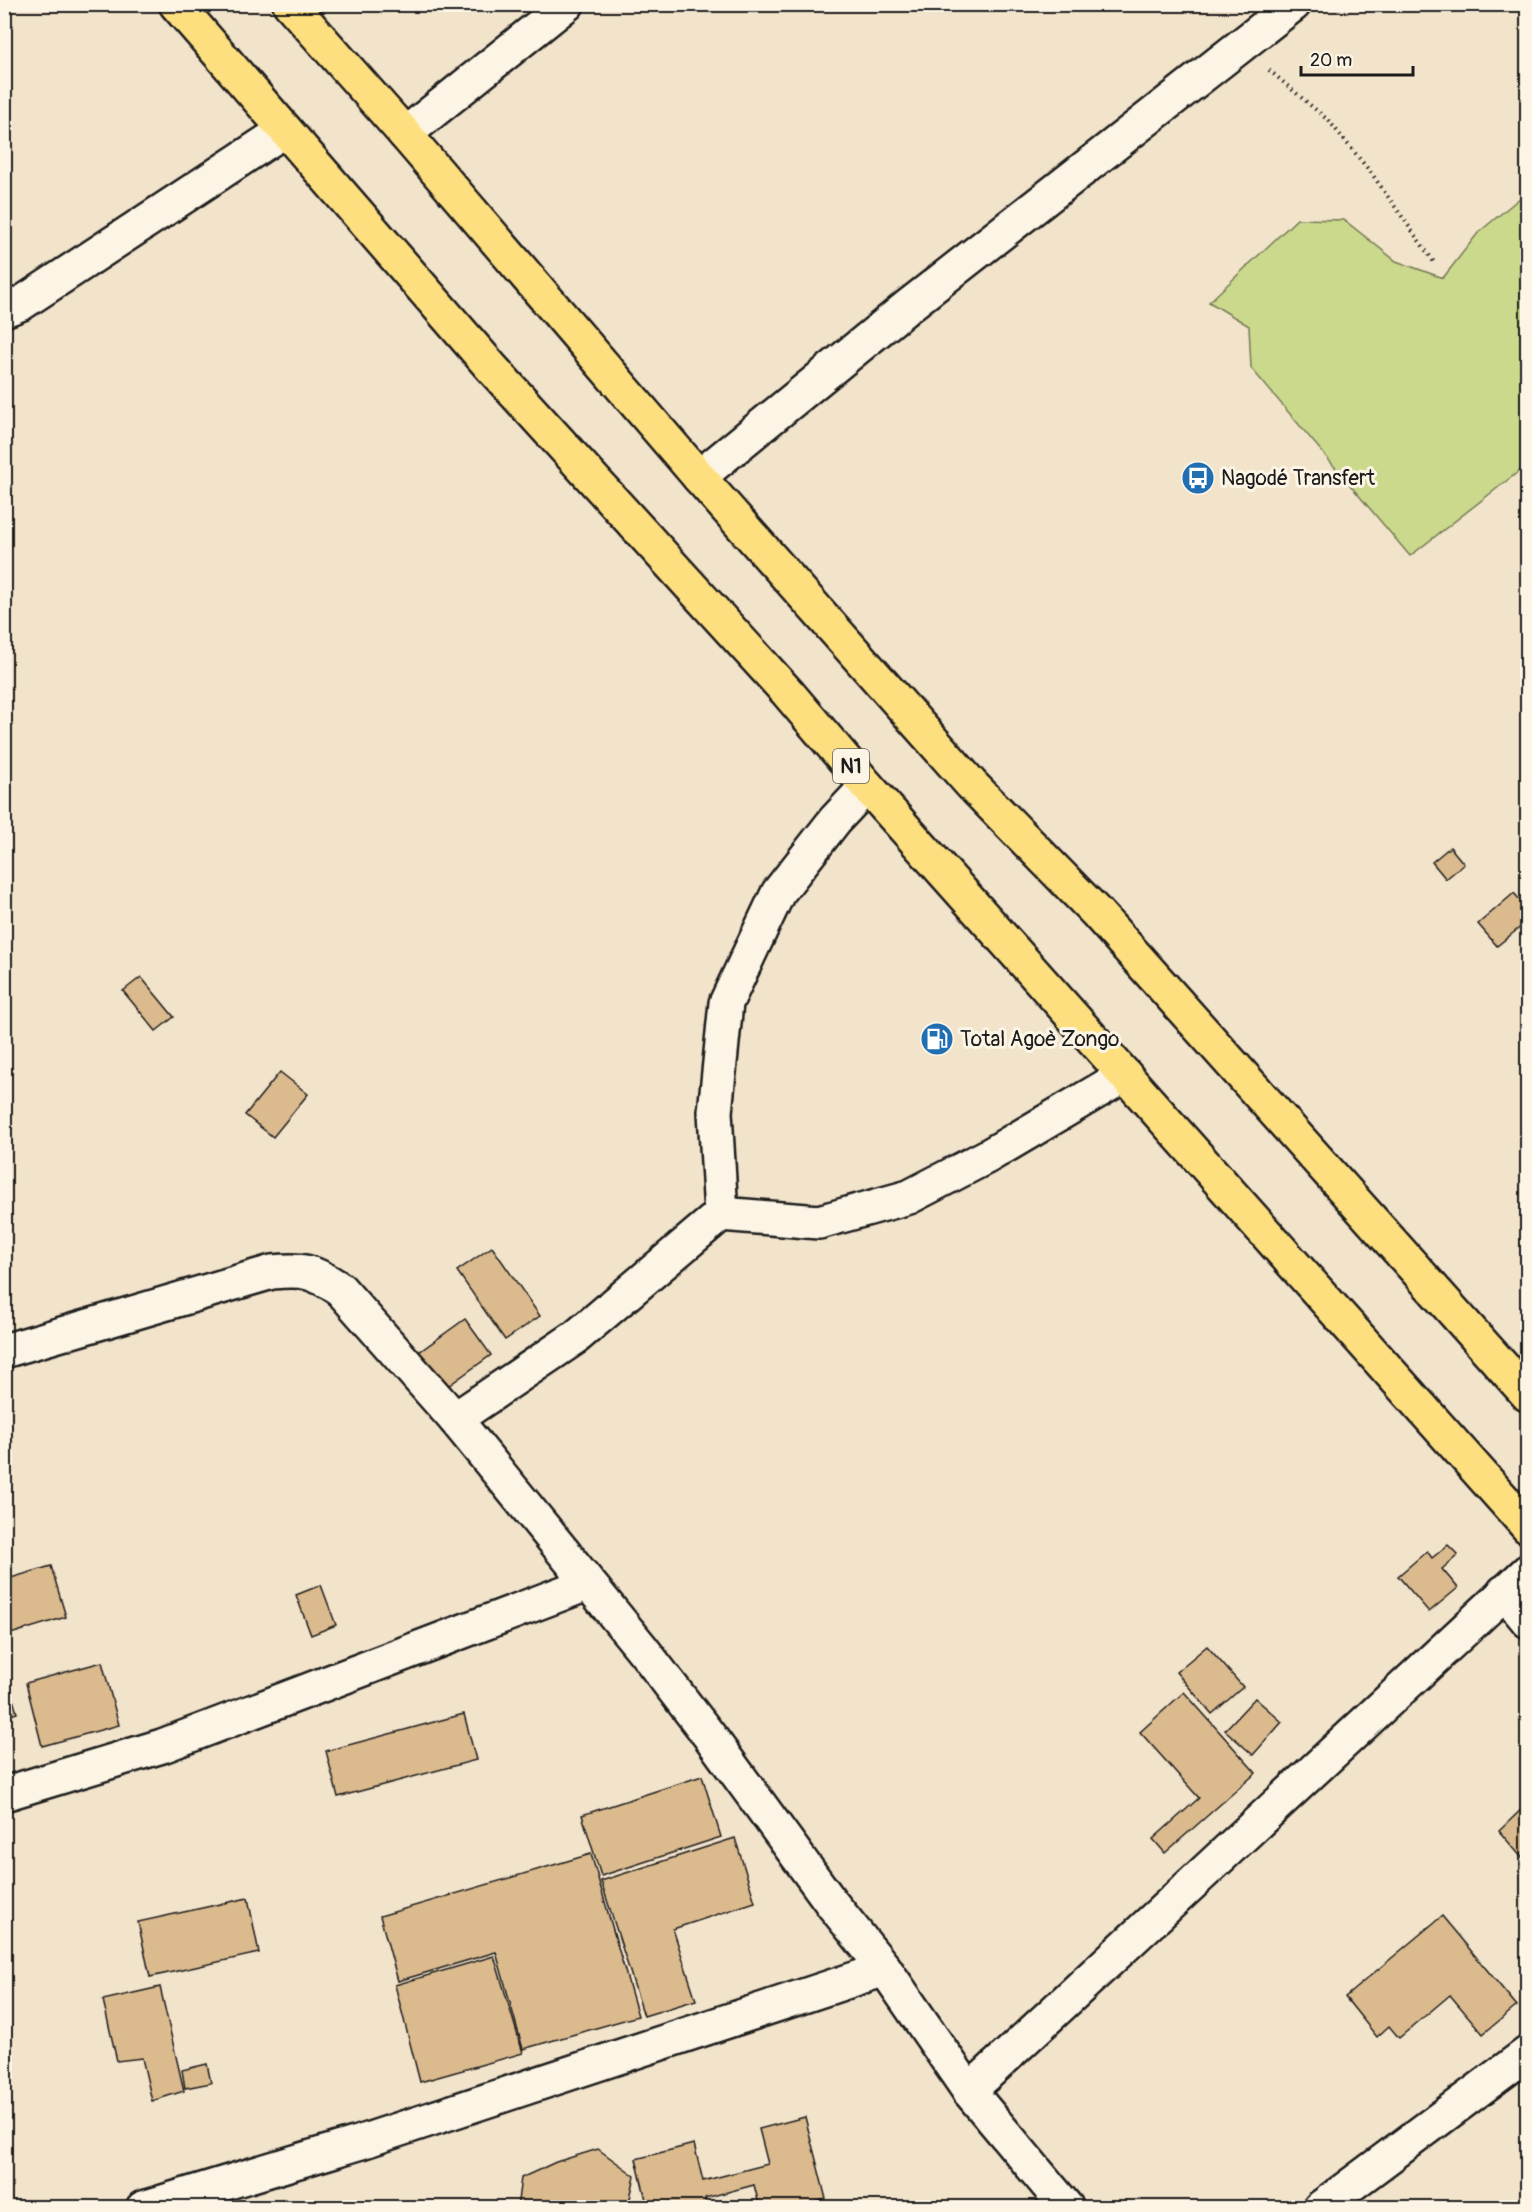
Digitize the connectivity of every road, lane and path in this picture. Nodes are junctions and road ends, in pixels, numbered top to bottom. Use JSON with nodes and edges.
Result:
{"nodes":[{"id":1,"x":176,"y":4,"type":"edge"},
{"id":2,"x":290,"y":4,"type":"edge"},
{"id":3,"x":567,"y":4,"type":"edge"},
{"id":4,"x":1294,"y":4,"type":"edge"},
{"id":5,"x":1240,"y":46,"type":"junction"},
{"id":6,"x":285,"y":130,"type":"junction"},
{"id":7,"x":405,"y":134,"type":"junction"},
{"id":8,"x":1434,"y":262,"type":"dead end"},
{"id":9,"x":10,"y":299,"type":"edge"},
{"id":10,"x":699,"y":477,"type":"junction"},
{"id":11,"x":867,"y":786,"type":"junction"},
{"id":12,"x":1125,"y":1075,"type":"junction"},
{"id":13,"x":721,"y":1214,"type":"junction"},
{"id":14,"x":4,"y":1351,"type":"edge"},
{"id":15,"x":1527,"y":1395,"type":"edge"},
{"id":16,"x":455,"y":1419,"type":"junction"},
{"id":17,"x":1527,"y":1527,"type":"edge"},
{"id":18,"x":1516,"y":1582,"type":"edge"},
{"id":19,"x":587,"y":1584,"type":"junction"},
{"id":20,"x":1527,"y":1621,"type":"edge"},
{"id":21,"x":4,"y":1794,"type":"edge"},
{"id":22,"x":885,"y":1969,"type":"junction"},
{"id":23,"x":1527,"y":2053,"type":"edge"},
{"id":24,"x":969,"y":2091,"type":"junction"},
{"id":25,"x":143,"y":2208,"type":"edge"},
{"id":26,"x":1067,"y":2208,"type":"edge"},
{"id":27,"x":1320,"y":2208,"type":"edge"}],
"edges":[{"from":1,"to":6,"type":"highway","number":"N1"},
{"from":2,"to":7,"type":"highway"},
{"from":3,"to":7,"type":"street"},
{"from":4,"to":5,"type":"street"},
{"from":5,"to":8,"type":"path"},
{"from":5,"to":10,"type":"street"},
{"from":6,"to":9,"type":"street"},
{"from":6,"to":11,"type":"highway","number":"N1"},
{"from":7,"to":10,"type":"highway"},
{"from":10,"to":15,"type":"highway"},
{"from":11,"to":12,"type":"highway","number":"N1"},
{"from":11,"to":13,"type":"street"},
{"from":12,"to":13,"type":"street"},
{"from":12,"to":17,"type":"highway","number":"N1"},
{"from":13,"to":16,"type":"street"},
{"from":14,"to":16,"type":"street"},
{"from":16,"to":19,"type":"street"},
{"from":18,"to":20,"type":"street"},
{"from":18,"to":24,"type":"street"},
{"from":19,"to":21,"type":"street"},
{"from":19,"to":22,"type":"street"},
{"from":22,"to":24,"type":"street"},
{"from":22,"to":25,"type":"street"},
{"from":23,"to":27,"type":"street"},
{"from":24,"to":26,"type":"street"}]}
